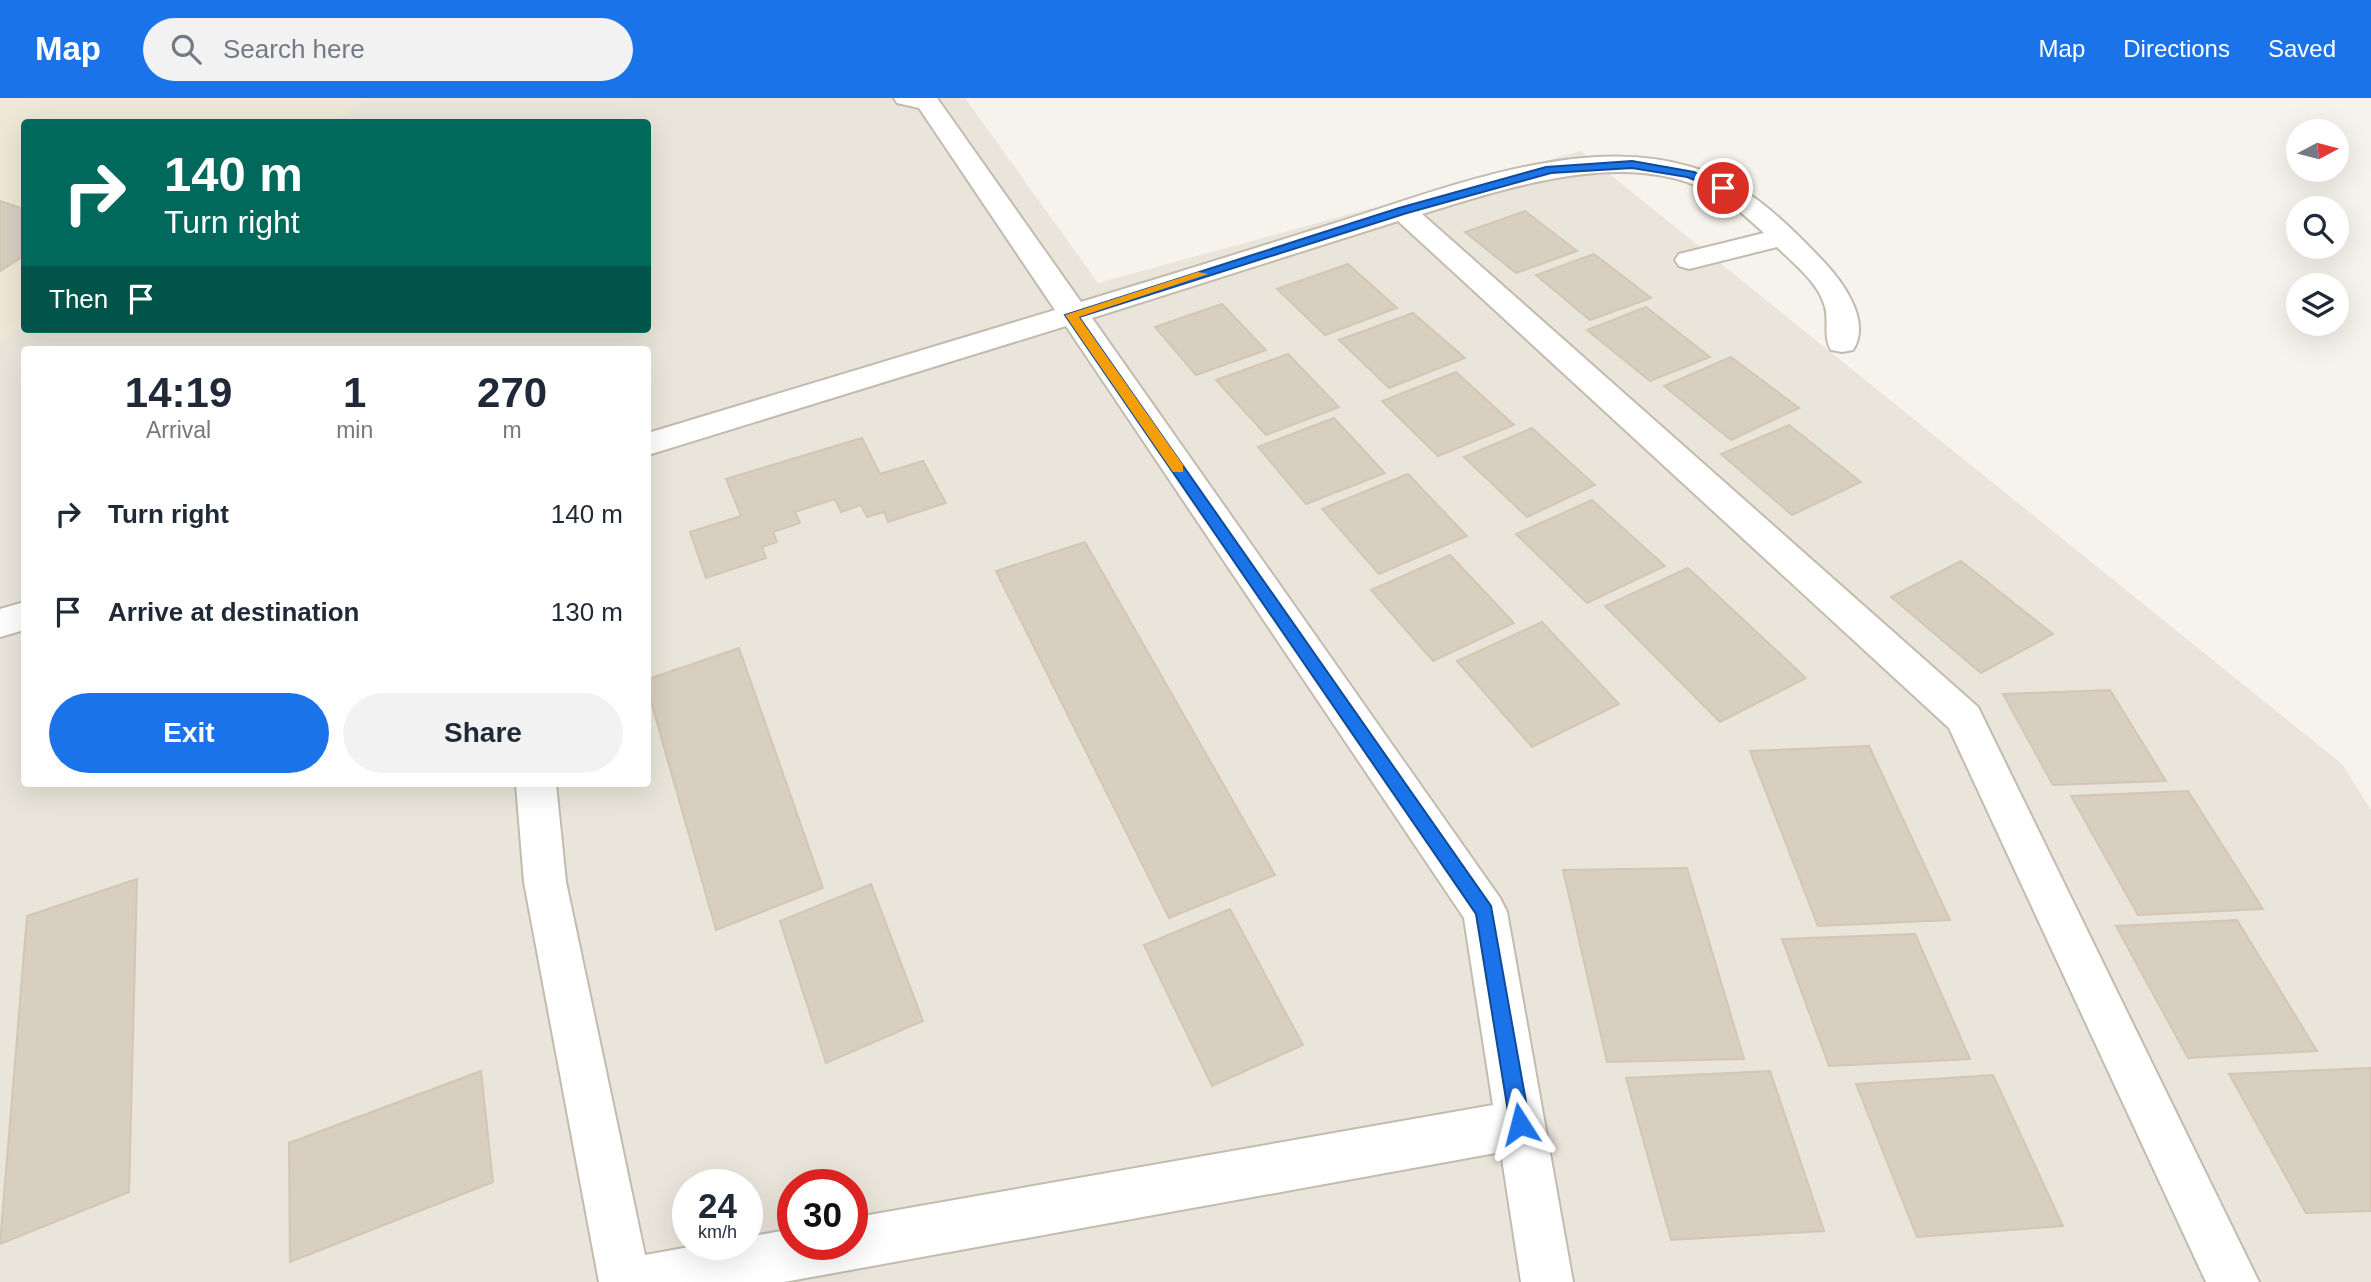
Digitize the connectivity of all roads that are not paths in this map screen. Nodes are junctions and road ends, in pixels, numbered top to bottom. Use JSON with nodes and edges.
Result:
{"nodes":[{"id":1,"x":906,"y":98,"type":"edge"},
{"id":2,"x":1403,"y":211,"type":"junction"},
{"id":3,"x":1783,"y":237,"type":"junction"},
{"id":4,"x":1689,"y":260,"type":"dead end"},
{"id":5,"x":1071,"y":315,"type":"junction"},
{"id":6,"x":1842,"y":344,"type":"dead end"},
{"id":7,"x":651,"y":443,"type":"edge"},
{"id":8,"x":21,"y":617,"type":"edge"},
{"id":9,"x":0,"y":623,"type":"edge"},
{"id":10,"x":536,"y":787,"type":"edge"},
{"id":11,"x":1520,"y":1124,"type":"junction"},
{"id":12,"x":868,"y":1241,"type":"edge"},
{"id":13,"x":777,"y":1258,"type":"edge"},
{"id":14,"x":625,"y":1282,"type":"edge"},
{"id":15,"x":641,"y":1282,"type":"edge"},
{"id":16,"x":1547,"y":1282,"type":"edge"},
{"id":17,"x":2233,"y":1282,"type":"edge"}],
"edges":[{"from":1,"to":5,"type":"street"},
{"from":2,"to":3,"type":"street"},
{"from":2,"to":5,"type":"street"},
{"from":2,"to":17,"type":"street"},
{"from":3,"to":4,"type":"street"},
{"from":3,"to":6,"type":"street"},
{"from":5,"to":7,"type":"street"},
{"from":5,"to":11,"type":"street"},
{"from":8,"to":9,"type":"street"},
{"from":10,"to":14,"type":"street"},
{"from":11,"to":12,"type":"street"},
{"from":11,"to":16,"type":"street"},
{"from":13,"to":15,"type":"street"}]}
